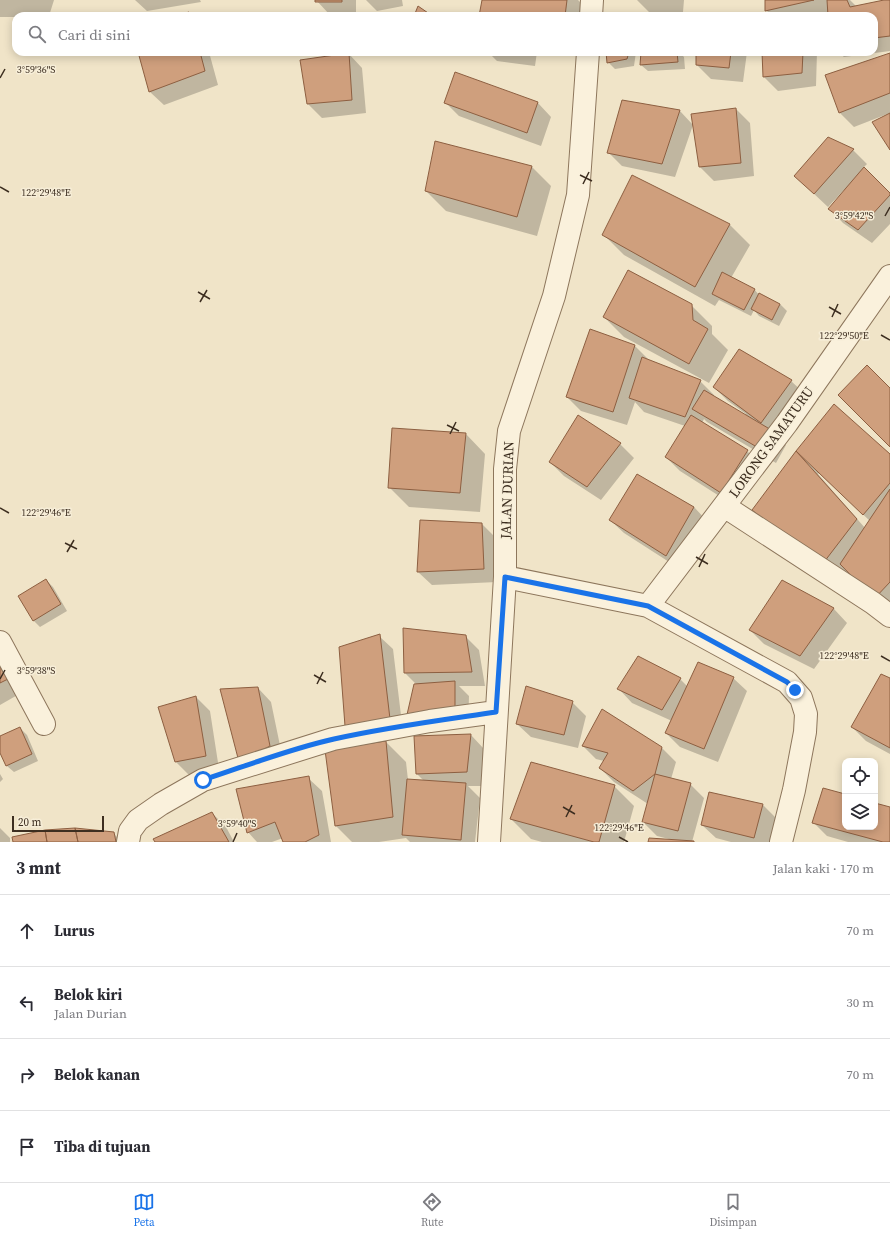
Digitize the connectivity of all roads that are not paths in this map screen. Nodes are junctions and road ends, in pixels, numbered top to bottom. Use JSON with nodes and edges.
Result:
{"nodes":[{"id":1,"x":592,"y":0,"type":"edge"},
{"id":2,"x":591,"y":12,"type":"edge"},
{"id":3,"x":588,"y":56,"type":"edge"},
{"id":4,"x":890,"y":276,"type":"edge"},
{"id":5,"x":724,"y":506,"type":"junction"},
{"id":6,"x":505,"y":577,"type":"junction"},
{"id":7,"x":648,"y":606,"type":"junction"},
{"id":8,"x":890,"y":616,"type":"edge"},
{"id":9,"x":0,"y":642,"type":"edge"},
{"id":10,"x":496,"y":712,"type":"junction"},
{"id":11,"x":44,"y":724,"type":"dead end"},
{"id":12,"x":128,"y":842,"type":"edge"},
{"id":13,"x":488,"y":842,"type":"edge"},
{"id":14,"x":781,"y":842,"type":"edge"}],
"edges":[{"from":1,"to":2,"type":"street"},
{"from":3,"to":6,"type":"street","name":"JALAN DURIAN"},
{"from":4,"to":5,"type":"street","name":"LORONG SAMATURU"},
{"from":5,"to":7,"type":"street","name":"LORONG SAMATURU"},
{"from":5,"to":8,"type":"street"},
{"from":6,"to":7,"type":"street"},
{"from":6,"to":10,"type":"street","name":"JALAN DURIAN"},
{"from":7,"to":14,"type":"street"},
{"from":9,"to":11,"type":"street"},
{"from":10,"to":12,"type":"street"},
{"from":10,"to":13,"type":"street","name":"JALAN DURIAN"}]}
